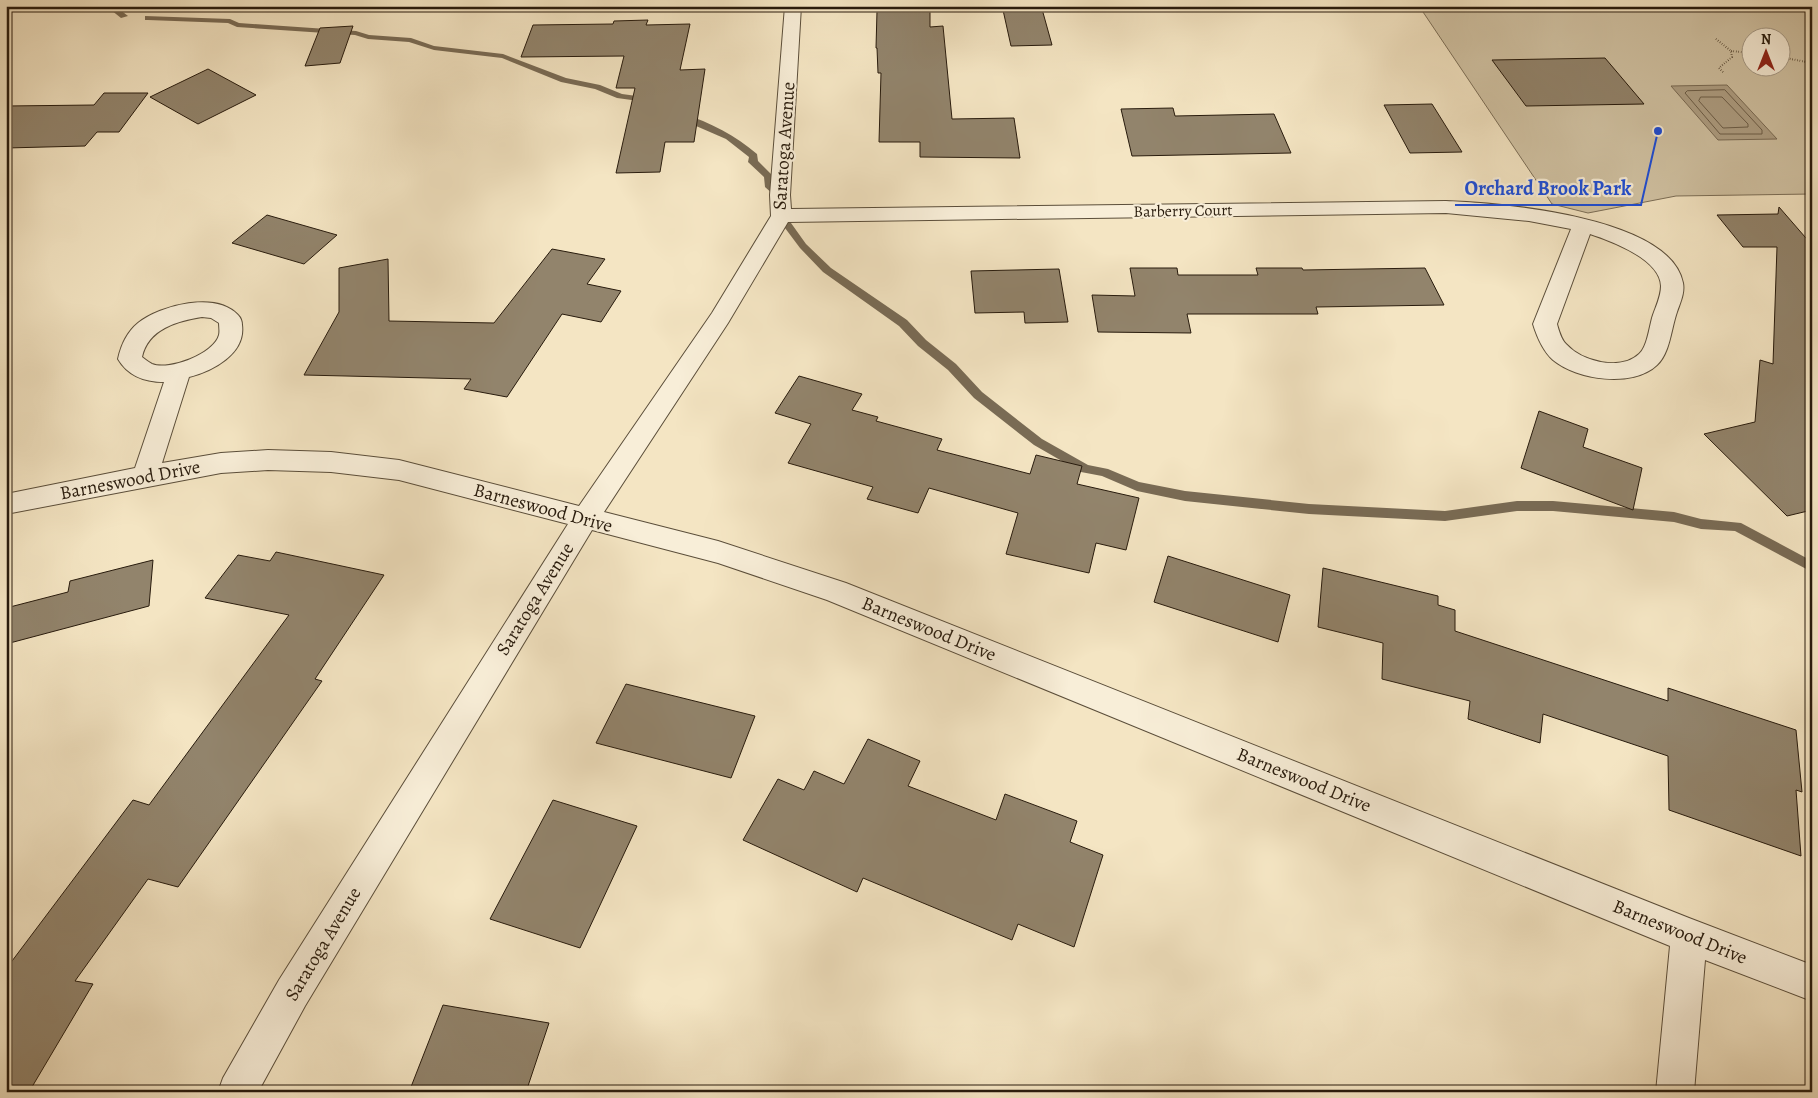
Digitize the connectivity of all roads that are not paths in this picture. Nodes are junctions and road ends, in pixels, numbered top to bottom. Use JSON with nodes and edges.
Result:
{"nodes":[{"id":1,"x":793,"y":6,"type":"edge"},
{"id":2,"x":781,"y":216,"type":"junction"},
{"id":3,"x":1583,"y":226,"type":"junction"},
{"id":4,"x":179,"y":372,"type":"dead end"},
{"id":5,"x":145,"y":476,"type":"junction"},
{"id":6,"x":6,"y":504,"type":"edge"},
{"id":7,"x":585,"y":519,"type":"junction"},
{"id":8,"x":1689,"y":936,"type":"junction"},
{"id":9,"x":1812,"y":983,"type":"edge"},
{"id":10,"x":237,"y":1092,"type":"edge"},
{"id":11,"x":1675,"y":1092,"type":"edge"}],
"edges":[{"from":1,"to":2,"type":"street","name":"Saratoga Avenue"},
{"from":2,"to":3,"type":"street","name":"Barberry Court"},
{"from":2,"to":7,"type":"street","name":"Saratoga Avenue"},
{"from":3,"to":3,"type":"street","name":"Barberry Court"},
{"from":4,"to":5,"type":"street"},
{"from":5,"to":6,"type":"street","name":"Barneswood Drive"},
{"from":5,"to":7,"type":"street","name":"Barneswood Drive"},
{"from":7,"to":8,"type":"street","name":"Barneswood Drive"},
{"from":7,"to":10,"type":"street","name":"Saratoga Avenue"},
{"from":8,"to":9,"type":"street","name":"Barneswood Drive"},
{"from":8,"to":11,"type":"street"}]}
